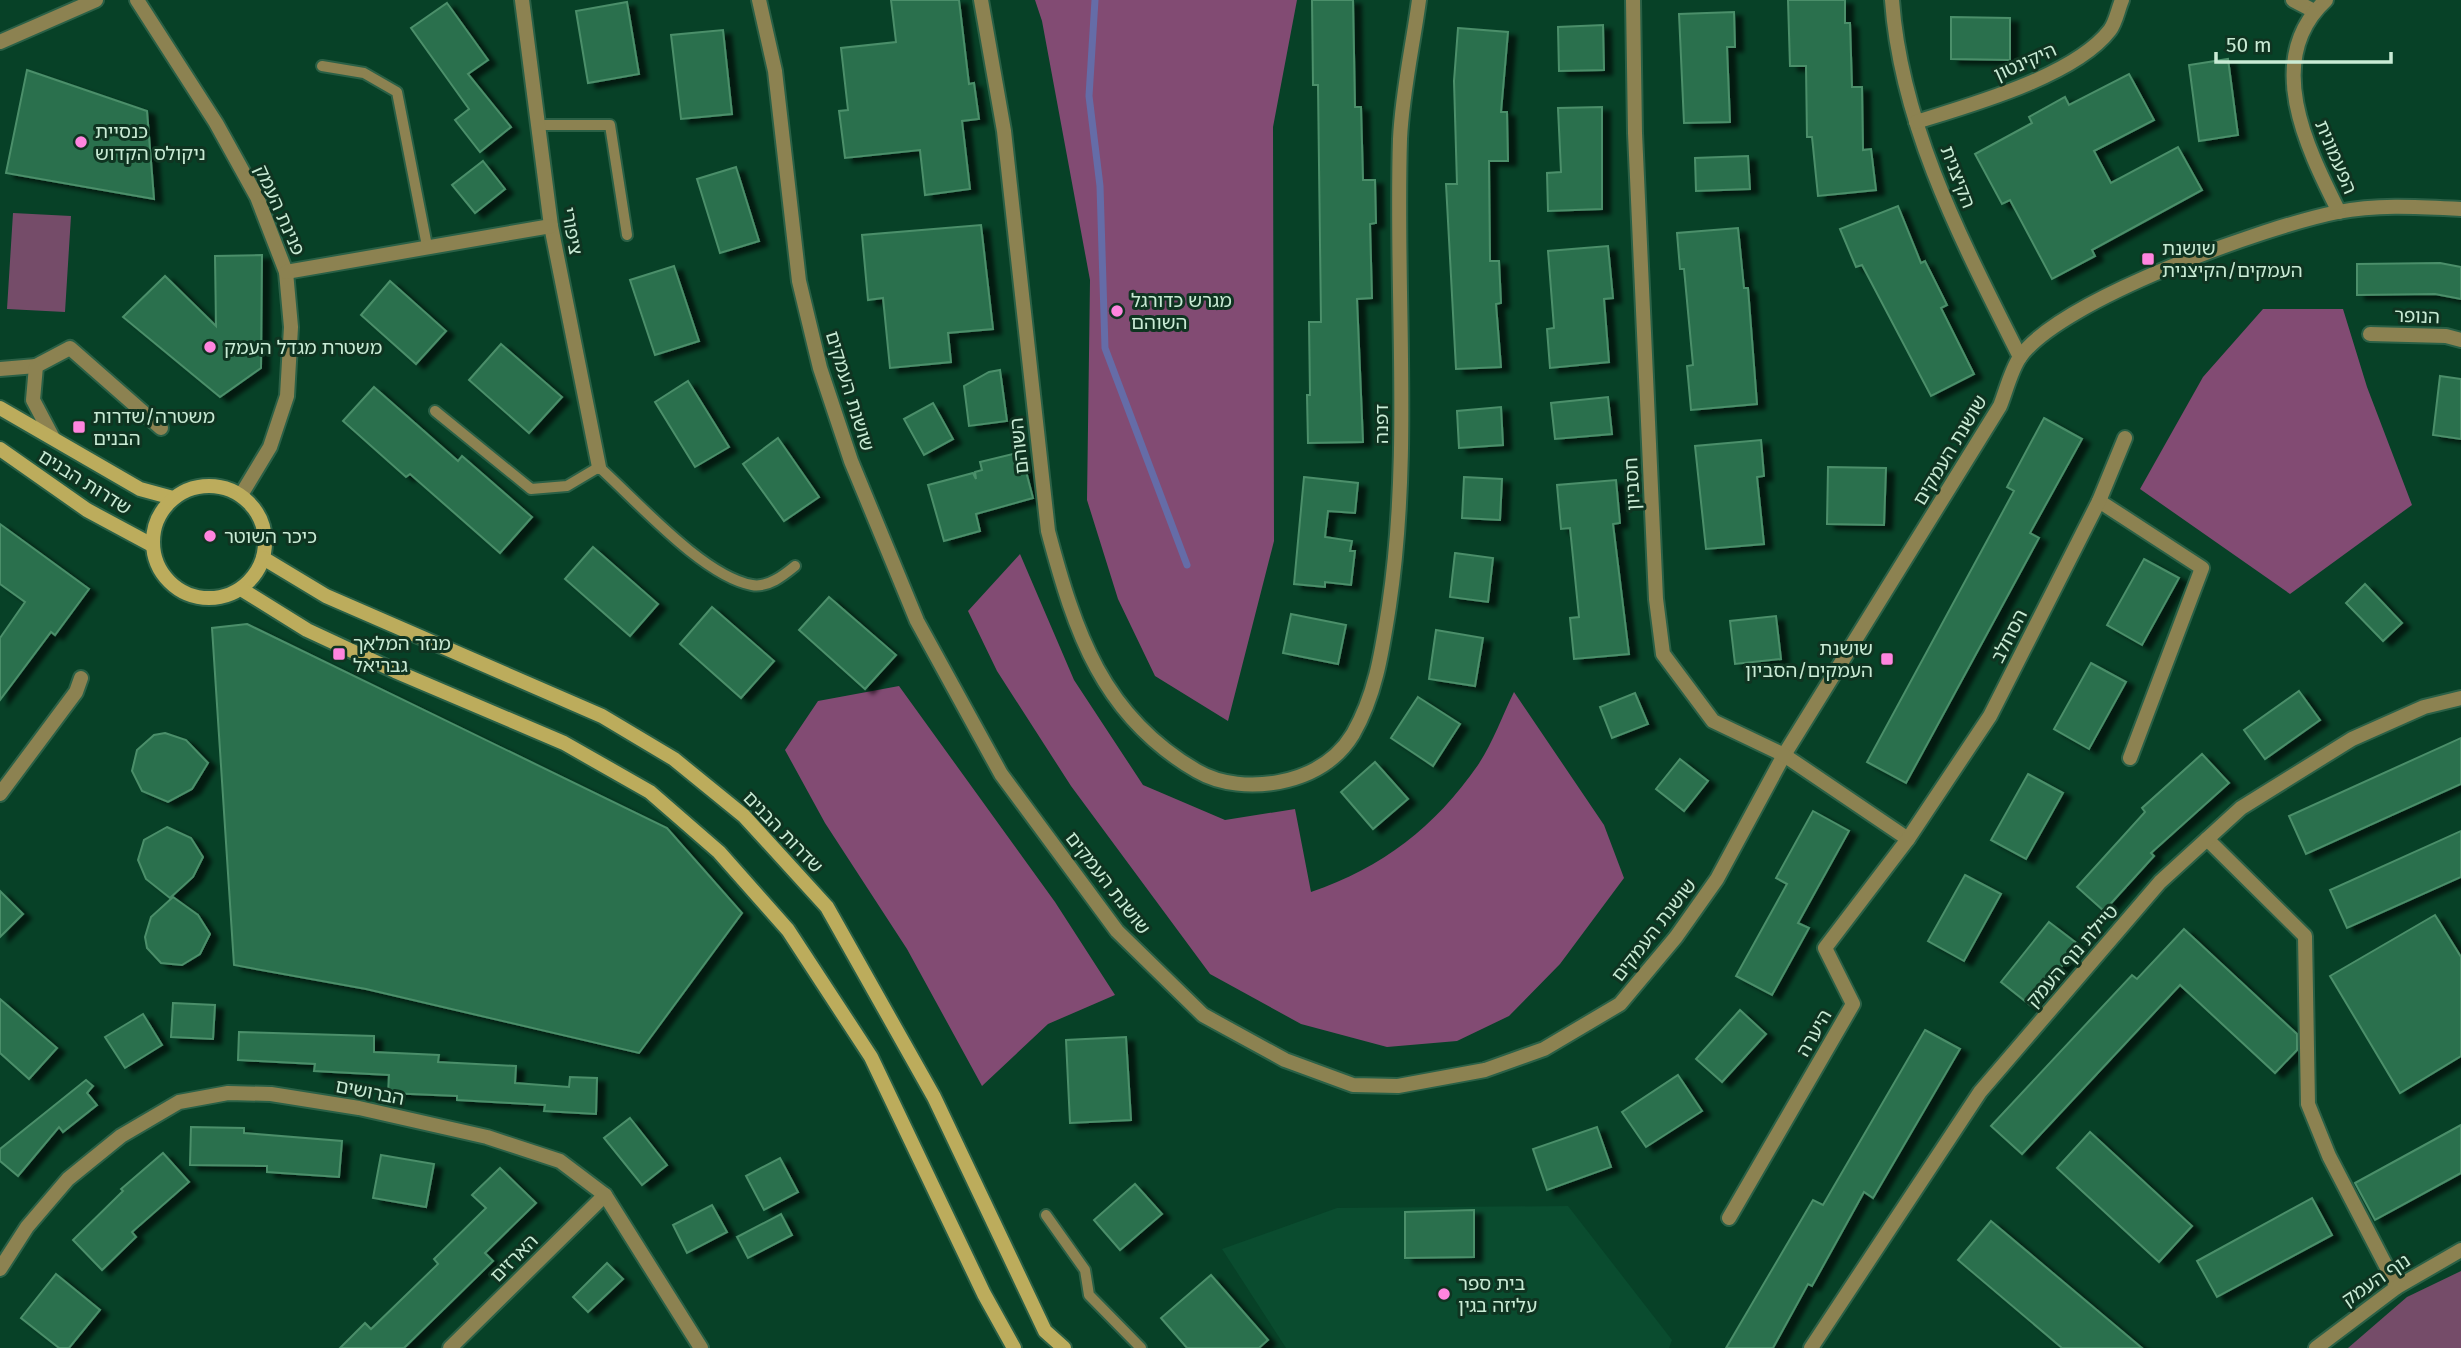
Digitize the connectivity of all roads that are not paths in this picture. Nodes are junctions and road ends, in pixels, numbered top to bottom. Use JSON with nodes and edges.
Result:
{"nodes":[{"id":1,"x":96,"y":0,"type":"edge"},
{"id":2,"x":137,"y":0,"type":"edge"},
{"id":3,"x":522,"y":0,"type":"edge"},
{"id":4,"x":759,"y":0,"type":"edge"},
{"id":5,"x":981,"y":0,"type":"edge"},
{"id":6,"x":1419,"y":0,"type":"edge"},
{"id":7,"x":1633,"y":0,"type":"edge"},
{"id":8,"x":1892,"y":0,"type":"edge"},
{"id":9,"x":2122,"y":0,"type":"edge"},
{"id":10,"x":2293,"y":0,"type":"edge"},
{"id":11,"x":2326,"y":0,"type":"edge"},
{"id":12,"x":2314,"y":11,"type":"junction"},
{"id":13,"x":0,"y":41,"type":"edge"},
{"id":14,"x":322,"y":65,"type":"dead end"},
{"id":15,"x":1916,"y":122,"type":"junction"},
{"id":16,"x":537,"y":125,"type":"junction"},
{"id":17,"x":2461,"y":209,"type":"edge"},
{"id":18,"x":2339,"y":212,"type":"junction"},
{"id":19,"x":551,"y":226,"type":"junction"},
{"id":20,"x":627,"y":235,"type":"dead end"},
{"id":21,"x":427,"y":246,"type":"junction"},
{"id":22,"x":286,"y":272,"type":"junction"},
{"id":23,"x":2370,"y":334,"type":"dead end"},
{"id":24,"x":2461,"y":340,"type":"edge"},
{"id":25,"x":2020,"y":357,"type":"junction"},
{"id":26,"x":36,"y":366,"type":"junction"},
{"id":27,"x":0,"y":369,"type":"edge"},
{"id":28,"x":0,"y":408,"type":"edge"},
{"id":29,"x":435,"y":411,"type":"dead end"},
{"id":30,"x":161,"y":428,"type":"dead end"},
{"id":31,"x":53,"y":439,"type":"junction"},
{"id":32,"x":2125,"y":439,"type":"dead end"},
{"id":33,"x":0,"y":449,"type":"edge"},
{"id":34,"x":599,"y":467,"type":"junction"},
{"id":35,"x":241,"y":495,"type":"junction"},
{"id":36,"x":173,"y":498,"type":"junction"},
{"id":37,"x":2099,"y":501,"type":"junction"},
{"id":38,"x":152,"y":544,"type":"junction"},
{"id":39,"x":263,"y":558,"type":"junction"},
{"id":40,"x":795,"y":566,"type":"dead end"},
{"id":41,"x":241,"y":589,"type":"junction"},
{"id":42,"x":81,"y":678,"type":"dead end"},
{"id":43,"x":2461,"y":698,"type":"edge"},
{"id":44,"x":1784,"y":755,"type":"junction"},
{"id":45,"x":2130,"y":758,"type":"dead end"},
{"id":46,"x":1261,"y":785,"type":"joint"},
{"id":47,"x":0,"y":794,"type":"edge"},
{"id":48,"x":1908,"y":839,"type":"junction"},
{"id":49,"x":2207,"y":839,"type":"junction"},
{"id":50,"x":605,"y":1195,"type":"junction"},
{"id":51,"x":1046,"y":1215,"type":"dead end"},
{"id":52,"x":1729,"y":1218,"type":"dead end"},
{"id":53,"x":2461,"y":1250,"type":"edge"},
{"id":54,"x":0,"y":1269,"type":"edge"},
{"id":55,"x":2396,"y":1287,"type":"junction"},
{"id":56,"x":450,"y":1348,"type":"edge"},
{"id":57,"x":701,"y":1348,"type":"edge"},
{"id":58,"x":1014,"y":1348,"type":"edge"},
{"id":59,"x":1064,"y":1348,"type":"edge"},
{"id":60,"x":1141,"y":1348,"type":"edge"},
{"id":61,"x":1811,"y":1348,"type":"edge"},
{"id":62,"x":2316,"y":1348,"type":"edge"}],
"edges":[{"from":1,"to":13,"type":"street"},
{"from":2,"to":22,"type":"street","name":"פנינת העמק"},
{"from":3,"to":16,"type":"street","name":"ציפורי"},
{"from":4,"to":44,"type":"street","name":"שושנת העמקים"},
{"from":5,"to":46,"type":"street","name":"השוהם"},
{"from":6,"to":46,"type":"street","name":"דפנה"},
{"from":7,"to":44,"type":"street","name":"חסביון"},
{"from":8,"to":15,"type":"street","name":"הקיצנית"},
{"from":9,"to":15,"type":"street","name":"היקינטון"},
{"from":10,"to":12,"type":"street"},
{"from":11,"to":12,"type":"street","name":"הפעמונית"},
{"from":12,"to":18,"type":"street","name":"הפעמונית"},
{"from":14,"to":21,"type":"lane"},
{"from":15,"to":25,"type":"street","name":"הקיצנית"},
{"from":16,"to":19,"type":"street","name":"ציפורי"},
{"from":16,"to":20,"type":"lane"},
{"from":17,"to":18,"type":"street","name":"שושנת העמקים"},
{"from":18,"to":25,"type":"street","name":"שושנת העמקים"},
{"from":19,"to":21,"type":"street"},
{"from":19,"to":34,"type":"street","name":"ציפורי"},
{"from":21,"to":22,"type":"street"},
{"from":22,"to":35,"type":"street","name":"פנינת העמק"},
{"from":23,"to":24,"type":"street","name":"הנופר"},
{"from":25,"to":44,"type":"street","name":"שושנת העמקים"},
{"from":26,"to":27,"type":"street"},
{"from":26,"to":30,"type":"street"},
{"from":26,"to":31,"type":"street"},
{"from":28,"to":31,"type":"main road","name":"שדרות הבנים"},
{"from":29,"to":34,"type":"lane"},
{"from":31,"to":36,"type":"main road","name":"שדרות הבנים"},
{"from":32,"to":37,"type":"street","name":"הסחלב"},
{"from":33,"to":38,"type":"main road","name":"שדרות הבנים"},
{"from":34,"to":40,"type":"lane"},
{"from":35,"to":36,"type":"main road"},
{"from":35,"to":39,"type":"main road"},
{"from":36,"to":38,"type":"main road"},
{"from":37,"to":45,"type":"street"},
{"from":37,"to":48,"type":"street","name":"הסחלב"},
{"from":38,"to":41,"type":"main road"},
{"from":39,"to":41,"type":"main road"},
{"from":39,"to":59,"type":"main road","name":"שדרות הבנים"},
{"from":41,"to":58,"type":"main road"},
{"from":42,"to":47,"type":"street"},
{"from":43,"to":49,"type":"street","name":"טיילת נוף העמק"},
{"from":44,"to":48,"type":"street","name":"חסביון"},
{"from":48,"to":52,"type":"street","name":"היערה"},
{"from":49,"to":55,"type":"street"},
{"from":49,"to":61,"type":"street","name":"טיילת נוף העמק"},
{"from":50,"to":54,"type":"street","name":"הברושים"},
{"from":50,"to":56,"type":"street","name":"הארזים"},
{"from":50,"to":57,"type":"street","name":"הברושים"},
{"from":51,"to":60,"type":"lane"},
{"from":53,"to":55,"type":"street","name":"נוף העמק"},
{"from":55,"to":62,"type":"street","name":"נוף העמק"}]}
